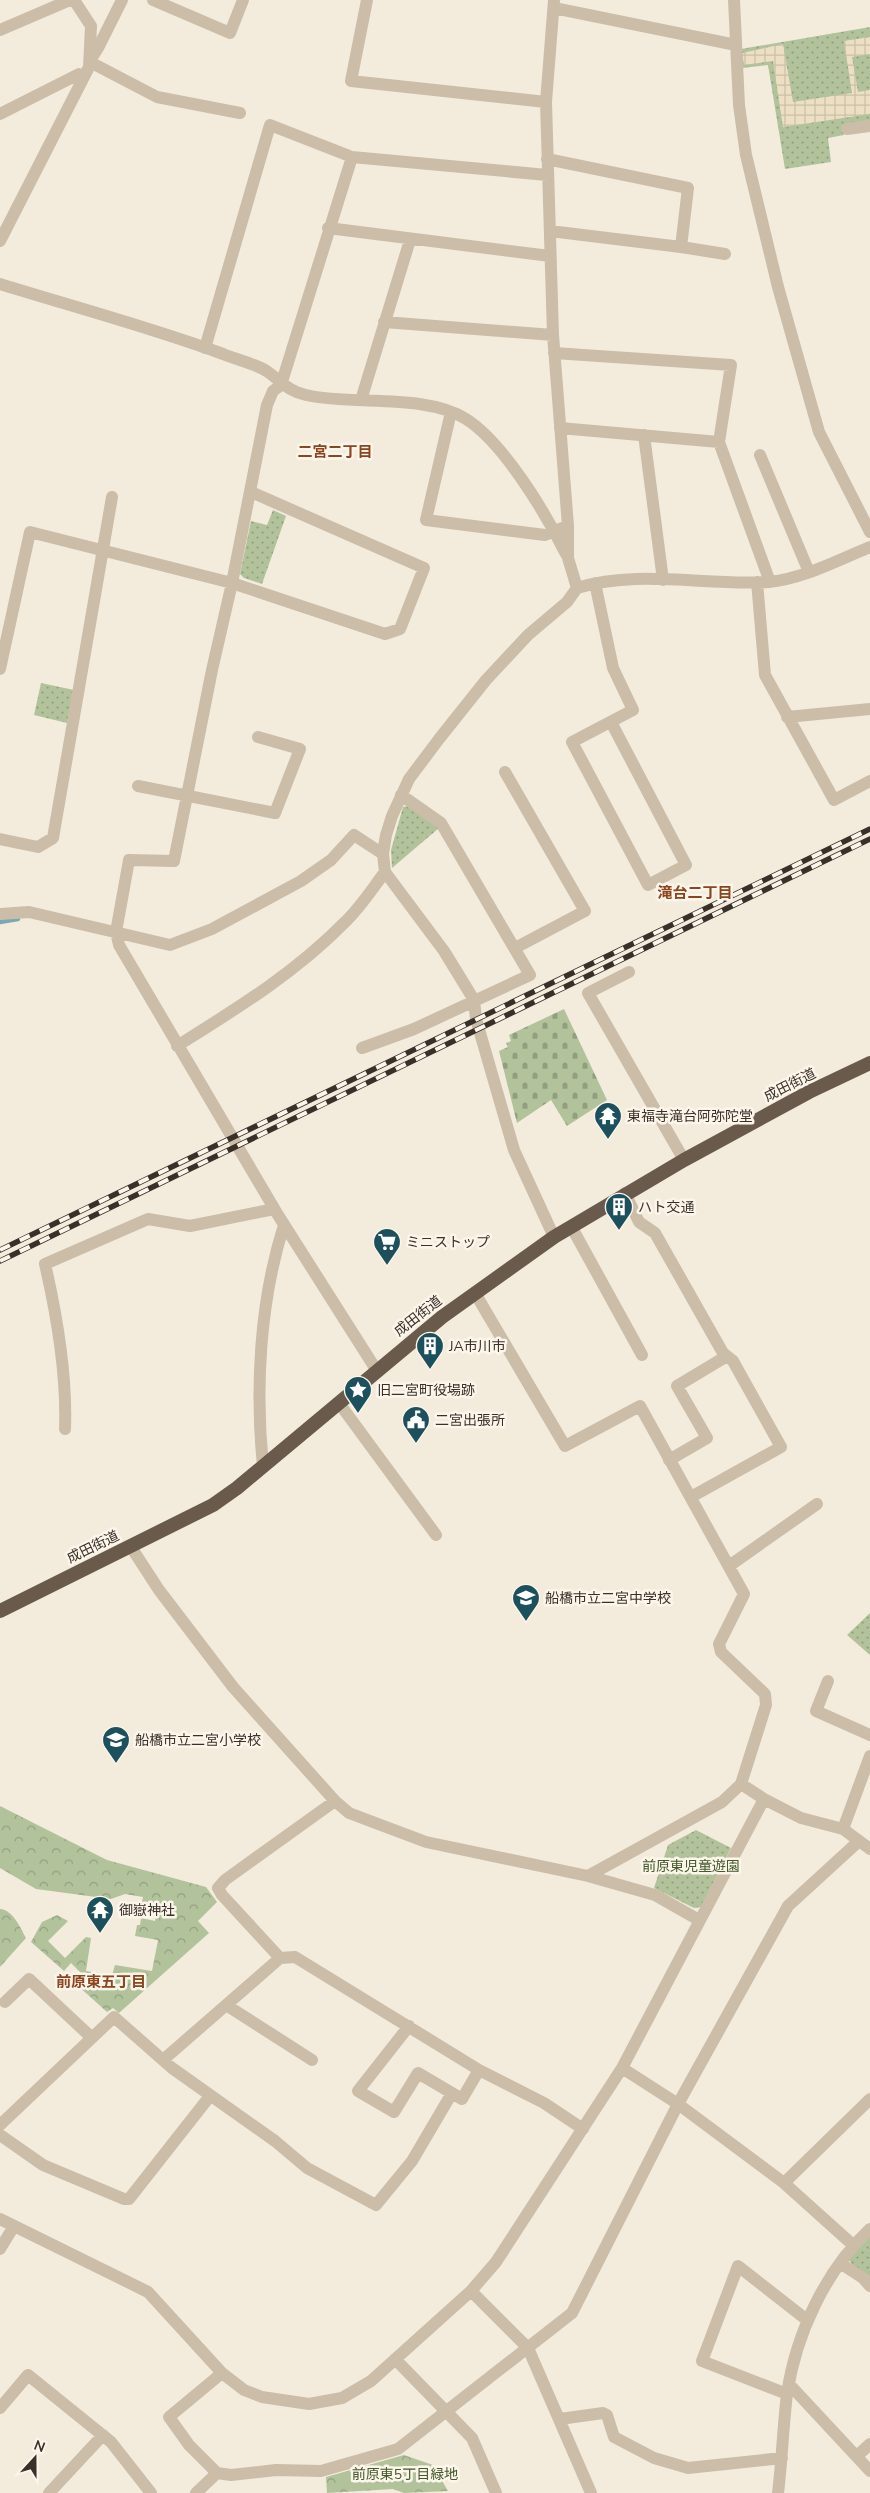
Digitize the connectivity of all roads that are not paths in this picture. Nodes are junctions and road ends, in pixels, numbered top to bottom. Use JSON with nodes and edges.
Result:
{"nodes":[{"id":1,"x":70,"y":0,"type":"edge"},
{"id":2,"x":74,"y":0,"type":"edge"},
{"id":3,"x":122,"y":0,"type":"edge"},
{"id":4,"x":154,"y":0,"type":"edge"},
{"id":5,"x":243,"y":0,"type":"edge"},
{"id":6,"x":367,"y":0,"type":"edge"},
{"id":7,"x":734,"y":0,"type":"edge"},
{"id":8,"x":554,"y":4,"type":"edge"},
{"id":9,"x":0,"y":30,"type":"edge"},
{"id":10,"x":736,"y":45,"type":"junction"},
{"id":11,"x":90,"y":60,"type":"junction"},
{"id":12,"x":84,"y":76,"type":"junction"},
{"id":13,"x":546,"y":102,"type":"junction"},
{"id":14,"x":240,"y":113,"type":"dead end"},
{"id":15,"x":0,"y":114,"type":"edge"},
{"id":16,"x":870,"y":126,"type":"edge"},
{"id":17,"x":847,"y":129,"type":"dead end"},
{"id":18,"x":352,"y":157,"type":"junction"},
{"id":19,"x":547,"y":159,"type":"junction"},
{"id":20,"x":548,"y":175,"type":"junction"},
{"id":21,"x":328,"y":228,"type":"junction"},
{"id":22,"x":550,"y":231,"type":"junction"},
{"id":23,"x":0,"y":240,"type":"edge"},
{"id":24,"x":410,"y":240,"type":"junction"},
{"id":25,"x":681,"y":247,"type":"junction"},
{"id":26,"x":725,"y":254,"type":"dead end"},
{"id":27,"x":550,"y":256,"type":"junction"},
{"id":28,"x":0,"y":284,"type":"edge"},
{"id":29,"x":384,"y":322,"type":"junction"},
{"id":30,"x":552,"y":335,"type":"junction"},
{"id":31,"x":205,"y":348,"type":"junction"},
{"id":32,"x":554,"y":353,"type":"junction"},
{"id":33,"x":281,"y":385,"type":"junction"},
{"id":34,"x":361,"y":400,"type":"junction"},
{"id":35,"x":452,"y":412,"type":"junction"},
{"id":36,"x":560,"y":428,"type":"junction"},
{"id":37,"x":644,"y":435,"type":"junction"},
{"id":38,"x":719,"y":442,"type":"junction"},
{"id":39,"x":760,"y":454,"type":"dead end"},
{"id":40,"x":251,"y":492,"type":"junction"},
{"id":41,"x":112,"y":497,"type":"dead end"},
{"id":42,"x":568,"y":526,"type":"junction"},
{"id":43,"x":555,"y":531,"type":"junction"},
{"id":44,"x":870,"y":532,"type":"edge"},
{"id":45,"x":870,"y":547,"type":"edge"},
{"id":46,"x":104,"y":552,"type":"junction"},
{"id":47,"x":568,"y":558,"type":"junction"},
{"id":48,"x":809,"y":572,"type":"junction"},
{"id":49,"x":663,"y":580,"type":"junction"},
{"id":50,"x":764,"y":582,"type":"junction"},
{"id":51,"x":232,"y":583,"type":"junction"},
{"id":52,"x":595,"y":583,"type":"junction"},
{"id":53,"x":577,"y":588,"type":"junction"},
{"id":54,"x":0,"y":669,"type":"edge"},
{"id":55,"x":870,"y":709,"type":"edge"},
{"id":56,"x":788,"y":717,"type":"junction"},
{"id":57,"x":611,"y":722,"type":"junction"},
{"id":58,"x":258,"y":737,"type":"dead end"},
{"id":59,"x":505,"y":772,"type":"dead end"},
{"id":60,"x":870,"y":781,"type":"edge"},
{"id":61,"x":138,"y":786,"type":"dead end"},
{"id":62,"x":402,"y":795,"type":"junction"},
{"id":63,"x":187,"y":796,"type":"junction"},
{"id":64,"x":0,"y":839,"type":"edge"},
{"id":65,"x":383,"y":854,"type":"junction"},
{"id":66,"x":385,"y":872,"type":"junction"},
{"id":67,"x":0,"y":914,"type":"edge"},
{"id":68,"x":116,"y":932,"type":"junction"},
{"id":69,"x":515,"y":948,"type":"junction"},
{"id":70,"x":630,"y":972,"type":"dead end"},
{"id":71,"x":474,"y":1000,"type":"junction"},
{"id":72,"x":177,"y":1046,"type":"junction"},
{"id":73,"x":362,"y":1048,"type":"dead end"},
{"id":74,"x":870,"y":1063,"type":"edge"},
{"id":75,"x":684,"y":1160,"type":"junction"},
{"id":76,"x":625,"y":1193,"type":"junction"},
{"id":77,"x":274,"y":1209,"type":"junction"},
{"id":78,"x":284,"y":1225,"type":"junction"},
{"id":79,"x":571,"y":1226,"type":"junction"},
{"id":80,"x":554,"y":1237,"type":"junction"},
{"id":81,"x":475,"y":1293,"type":"junction"},
{"id":82,"x":642,"y":1354,"type":"dead end"},
{"id":83,"x":727,"y":1356,"type":"junction"},
{"id":84,"x":377,"y":1371,"type":"junction"},
{"id":85,"x":339,"y":1403,"type":"junction"},
{"id":86,"x":65,"y":1429,"type":"dead end"},
{"id":87,"x":669,"y":1460,"type":"junction"},
{"id":88,"x":262,"y":1466,"type":"junction"},
{"id":89,"x":690,"y":1498,"type":"junction"},
{"id":90,"x":818,"y":1504,"type":"dead end"},
{"id":91,"x":436,"y":1535,"type":"dead end"},
{"id":92,"x":131,"y":1547,"type":"junction"},
{"id":93,"x":729,"y":1566,"type":"junction"},
{"id":94,"x":0,"y":1611,"type":"edge"},
{"id":95,"x":828,"y":1681,"type":"dead end"},
{"id":96,"x":870,"y":1734,"type":"edge"},
{"id":97,"x":870,"y":1756,"type":"edge"},
{"id":98,"x":741,"y":1784,"type":"junction"},
{"id":99,"x":764,"y":1799,"type":"junction"},
{"id":100,"x":335,"y":1801,"type":"junction"},
{"id":101,"x":843,"y":1829,"type":"junction"},
{"id":102,"x":859,"y":1841,"type":"junction"},
{"id":103,"x":870,"y":1849,"type":"edge"},
{"id":104,"x":588,"y":1876,"type":"junction"},
{"id":105,"x":699,"y":1920,"type":"junction"},
{"id":106,"x":280,"y":1958,"type":"junction"},
{"id":107,"x":5,"y":2002,"type":"dead end"},
{"id":108,"x":226,"y":2005,"type":"junction"},
{"id":109,"x":409,"y":2026,"type":"junction"},
{"id":110,"x":92,"y":2038,"type":"junction"},
{"id":111,"x":163,"y":2060,"type":"junction"},
{"id":112,"x":312,"y":2060,"type":"dead end"},
{"id":113,"x":622,"y":2068,"type":"junction"},
{"id":114,"x":480,"y":2070,"type":"junction"},
{"id":115,"x":452,"y":2093,"type":"junction"},
{"id":116,"x":210,"y":2096,"type":"junction"},
{"id":117,"x":870,"y":2099,"type":"edge"},
{"id":118,"x":678,"y":2104,"type":"junction"},
{"id":119,"x":0,"y":2125,"type":"edge"},
{"id":120,"x":583,"y":2129,"type":"junction"},
{"id":121,"x":0,"y":2135,"type":"edge"},
{"id":122,"x":784,"y":2183,"type":"junction"},
{"id":123,"x":0,"y":2218,"type":"edge"},
{"id":124,"x":14,"y":2226,"type":"junction"},
{"id":125,"x":870,"y":2229,"type":"edge"},
{"id":126,"x":853,"y":2245,"type":"junction"},
{"id":127,"x":0,"y":2249,"type":"edge"},
{"id":128,"x":840,"y":2263,"type":"junction"},
{"id":129,"x":870,"y":2286,"type":"edge"},
{"id":130,"x":471,"y":2291,"type":"junction"},
{"id":131,"x":807,"y":2320,"type":"junction"},
{"id":132,"x":528,"y":2348,"type":"junction"},
{"id":133,"x":395,"y":2359,"type":"junction"},
{"id":134,"x":222,"y":2373,"type":"junction"},
{"id":135,"x":788,"y":2389,"type":"junction"},
{"id":136,"x":0,"y":2408,"type":"edge"},
{"id":137,"x":447,"y":2412,"type":"junction"},
{"id":138,"x":560,"y":2419,"type":"junction"},
{"id":139,"x":103,"y":2435,"type":"junction"},
{"id":140,"x":870,"y":2444,"type":"edge"},
{"id":141,"x":857,"y":2456,"type":"junction"},
{"id":142,"x":782,"y":2458,"type":"junction"},
{"id":143,"x":870,"y":2471,"type":"edge"},
{"id":144,"x":217,"y":2472,"type":"junction"},
{"id":145,"x":49,"y":2493,"type":"edge"},
{"id":146,"x":151,"y":2493,"type":"edge"},
{"id":147,"x":196,"y":2493,"type":"edge"},
{"id":148,"x":496,"y":2493,"type":"edge"},
{"id":149,"x":592,"y":2493,"type":"edge"},
{"id":150,"x":778,"y":2493,"type":"edge"}],
"edges":[{"from":1,"to":9,"type":"street"},
{"from":2,"to":11,"type":"street"},
{"from":3,"to":11,"type":"street"},
{"from":4,"to":5,"type":"street"},
{"from":6,"to":13,"type":"street"},
{"from":7,"to":10,"type":"street"},
{"from":8,"to":10,"type":"street"},
{"from":8,"to":13,"type":"street"},
{"from":10,"to":44,"type":"street"},
{"from":11,"to":12,"type":"street"},
{"from":11,"to":14,"type":"street"},
{"from":12,"to":15,"type":"street"},
{"from":12,"to":23,"type":"street"},
{"from":13,"to":19,"type":"street"},
{"from":16,"to":17,"type":"street"},
{"from":18,"to":20,"type":"street"},
{"from":18,"to":21,"type":"street"},
{"from":18,"to":31,"type":"street"},
{"from":19,"to":20,"type":"street"},
{"from":19,"to":25,"type":"street"},
{"from":20,"to":22,"type":"street"},
{"from":21,"to":24,"type":"street"},
{"from":21,"to":33,"type":"street"},
{"from":22,"to":25,"type":"street"},
{"from":22,"to":27,"type":"street"},
{"from":24,"to":27,"type":"street"},
{"from":24,"to":29,"type":"street"},
{"from":25,"to":26,"type":"street"},
{"from":27,"to":30,"type":"street"},
{"from":28,"to":31,"type":"street"},
{"from":29,"to":30,"type":"street"},
{"from":29,"to":34,"type":"street"},
{"from":30,"to":32,"type":"street"},
{"from":31,"to":33,"type":"street"},
{"from":32,"to":36,"type":"street"},
{"from":32,"to":38,"type":"street"},
{"from":33,"to":34,"type":"street"},
{"from":33,"to":40,"type":"street"},
{"from":34,"to":35,"type":"street"},
{"from":35,"to":43,"type":"street"},
{"from":35,"to":43,"type":"street"},
{"from":36,"to":37,"type":"street"},
{"from":36,"to":42,"type":"street"},
{"from":37,"to":38,"type":"street"},
{"from":37,"to":49,"type":"street"},
{"from":38,"to":50,"type":"street"},
{"from":39,"to":48,"type":"street"},
{"from":40,"to":51,"type":"street"},
{"from":40,"to":51,"type":"street"},
{"from":41,"to":46,"type":"street"},
{"from":42,"to":43,"type":"street"},
{"from":42,"to":47,"type":"street"},
{"from":43,"to":47,"type":"street"},
{"from":45,"to":48,"type":"street"},
{"from":46,"to":51,"type":"street"},
{"from":46,"to":54,"type":"street"},
{"from":46,"to":64,"type":"street"},
{"from":47,"to":53,"type":"street"},
{"from":48,"to":50,"type":"street"},
{"from":49,"to":50,"type":"street"},
{"from":49,"to":52,"type":"street"},
{"from":50,"to":56,"type":"street"},
{"from":51,"to":63,"type":"street"},
{"from":52,"to":53,"type":"street"},
{"from":52,"to":57,"type":"street"},
{"from":53,"to":62,"type":"street"},
{"from":55,"to":56,"type":"street"},
{"from":56,"to":60,"type":"street"},
{"from":57,"to":57,"type":"street"},
{"from":58,"to":63,"type":"street"},
{"from":59,"to":69,"type":"street"},
{"from":61,"to":63,"type":"street"},
{"from":62,"to":65,"type":"street"},
{"from":62,"to":69,"type":"street"},
{"from":63,"to":68,"type":"street"},
{"from":65,"to":66,"type":"street"},
{"from":65,"to":68,"type":"street"},
{"from":66,"to":71,"type":"street"},
{"from":66,"to":72,"type":"street"},
{"from":67,"to":68,"type":"street"},
{"from":68,"to":72,"type":"street"},
{"from":69,"to":71,"type":"street"},
{"from":70,"to":75,"type":"street"},
{"from":71,"to":73,"type":"street"},
{"from":71,"to":80,"type":"street"},
{"from":72,"to":77,"type":"street"},
{"from":74,"to":75,"type":"highway","name":"成田街道"},
{"from":75,"to":76,"type":"highway","name":"成田街道"},
{"from":76,"to":79,"type":"highway","name":"成田街道"},
{"from":76,"to":83,"type":"street"},
{"from":77,"to":78,"type":"street"},
{"from":77,"to":86,"type":"street"},
{"from":78,"to":84,"type":"street"},
{"from":78,"to":88,"type":"street"},
{"from":79,"to":80,"type":"highway","name":"成田街道"},
{"from":79,"to":82,"type":"street"},
{"from":80,"to":81,"type":"highway","name":"成田街道"},
{"from":81,"to":84,"type":"highway","name":"成田街道"},
{"from":81,"to":87,"type":"street"},
{"from":83,"to":87,"type":"street"},
{"from":83,"to":89,"type":"street"},
{"from":84,"to":85,"type":"highway","name":"成田街道"},
{"from":85,"to":88,"type":"highway","name":"成田街道"},
{"from":85,"to":91,"type":"street"},
{"from":87,"to":89,"type":"street"},
{"from":88,"to":92,"type":"highway","name":"成田街道"},
{"from":89,"to":93,"type":"street"},
{"from":90,"to":93,"type":"street"},
{"from":92,"to":94,"type":"highway","name":"成田街道"},
{"from":92,"to":100,"type":"street"},
{"from":93,"to":98,"type":"street"},
{"from":95,"to":96,"type":"street"},
{"from":97,"to":101,"type":"street"},
{"from":98,"to":99,"type":"street"},
{"from":98,"to":104,"type":"street"},
{"from":99,"to":101,"type":"street"},
{"from":99,"to":105,"type":"street"},
{"from":100,"to":104,"type":"street"},
{"from":100,"to":106,"type":"street"},
{"from":101,"to":102,"type":"street"},
{"from":102,"to":103,"type":"street"},
{"from":102,"to":118,"type":"street"},
{"from":104,"to":105,"type":"street"},
{"from":105,"to":113,"type":"street"},
{"from":106,"to":108,"type":"street"},
{"from":106,"to":109,"type":"street"},
{"from":107,"to":110,"type":"street"},
{"from":108,"to":111,"type":"street"},
{"from":108,"to":112,"type":"street"},
{"from":109,"to":114,"type":"street"},
{"from":109,"to":115,"type":"street"},
{"from":110,"to":111,"type":"street"},
{"from":110,"to":119,"type":"street"},
{"from":111,"to":116,"type":"street"},
{"from":113,"to":118,"type":"street"},
{"from":113,"to":120,"type":"street"},
{"from":114,"to":115,"type":"street"},
{"from":114,"to":120,"type":"street"},
{"from":115,"to":116,"type":"street"},
{"from":116,"to":121,"type":"street"},
{"from":117,"to":122,"type":"street"},
{"from":118,"to":122,"type":"street"},
{"from":118,"to":132,"type":"street"},
{"from":120,"to":130,"type":"street"},
{"from":122,"to":126,"type":"street"},
{"from":123,"to":124,"type":"street"},
{"from":124,"to":127,"type":"street"},
{"from":124,"to":134,"type":"street"},
{"from":125,"to":126,"type":"street"},
{"from":126,"to":128,"type":"street"},
{"from":128,"to":129,"type":"street"},
{"from":128,"to":131,"type":"street"},
{"from":130,"to":132,"type":"street"},
{"from":130,"to":133,"type":"street"},
{"from":131,"to":135,"type":"street"},
{"from":131,"to":135,"type":"street"},
{"from":132,"to":137,"type":"street"},
{"from":132,"to":138,"type":"street"},
{"from":133,"to":134,"type":"street"},
{"from":133,"to":137,"type":"street"},
{"from":134,"to":144,"type":"street"},
{"from":135,"to":141,"type":"street"},
{"from":135,"to":142,"type":"street"},
{"from":136,"to":139,"type":"street"},
{"from":137,"to":144,"type":"street"},
{"from":137,"to":148,"type":"street"},
{"from":138,"to":142,"type":"street"},
{"from":138,"to":149,"type":"street"},
{"from":139,"to":145,"type":"street"},
{"from":139,"to":146,"type":"street"},
{"from":140,"to":141,"type":"street"},
{"from":141,"to":143,"type":"street"},
{"from":142,"to":150,"type":"street"},
{"from":144,"to":147,"type":"street"}]}
